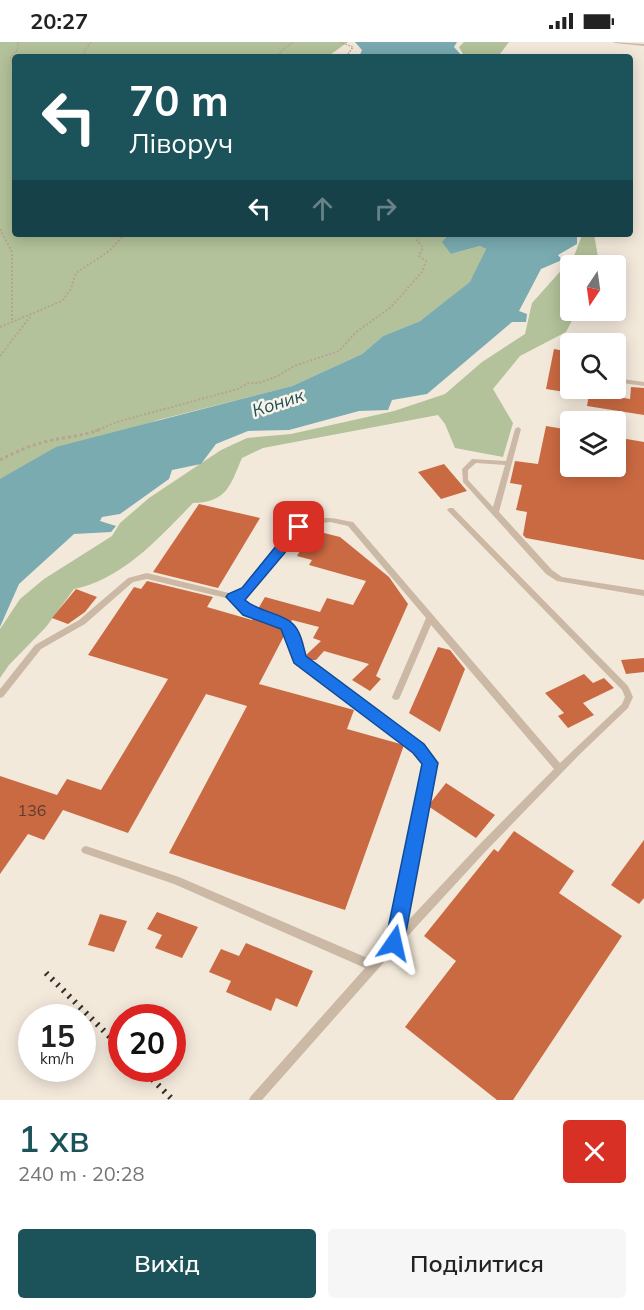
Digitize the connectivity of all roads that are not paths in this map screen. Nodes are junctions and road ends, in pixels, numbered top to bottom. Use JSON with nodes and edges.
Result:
{"nodes":[{"id":1,"x":615,"y":42,"type":"edge"},
{"id":2,"x":644,"y":45,"type":"edge"},
{"id":3,"x":626,"y":382,"type":"edge"},
{"id":4,"x":644,"y":384,"type":"edge"},
{"id":5,"x":518,"y":429,"type":"dead end"},
{"id":6,"x":508,"y":463,"type":"junction"},
{"id":7,"x":451,"y":510,"type":"dead end"},
{"id":8,"x":495,"y":513,"type":"junction"},
{"id":9,"x":644,"y":592,"type":"edge"},
{"id":10,"x":233,"y":597,"type":"junction"},
{"id":11,"x":430,"y":618,"type":"junction"},
{"id":12,"x":0,"y":695,"type":"edge"},
{"id":13,"x":396,"y":697,"type":"dead end"},
{"id":14,"x":558,"y":768,"type":"junction"},
{"id":15,"x":86,"y":850,"type":"dead end"},
{"id":16,"x":394,"y":943,"type":"junction"},
{"id":17,"x":373,"y":966,"type":"junction"},
{"id":18,"x":255,"y":1100,"type":"edge"}],
"edges":[{"from":1,"to":2,"type":"lane"},
{"from":3,"to":4,"type":"lane"},
{"from":5,"to":6,"type":"lane"},
{"from":6,"to":8,"type":"lane"},
{"from":6,"to":8,"type":"lane"},
{"from":7,"to":14,"type":"lane"},
{"from":8,"to":9,"type":"lane"},
{"from":10,"to":11,"type":"lane"},
{"from":10,"to":12,"type":"lane"},
{"from":10,"to":16,"type":"lane"},
{"from":11,"to":13,"type":"lane"},
{"from":11,"to":14,"type":"lane"},
{"from":14,"to":16,"type":"lane"},
{"from":15,"to":17,"type":"lane"},
{"from":16,"to":17,"type":"lane"},
{"from":17,"to":18,"type":"lane"}]}
